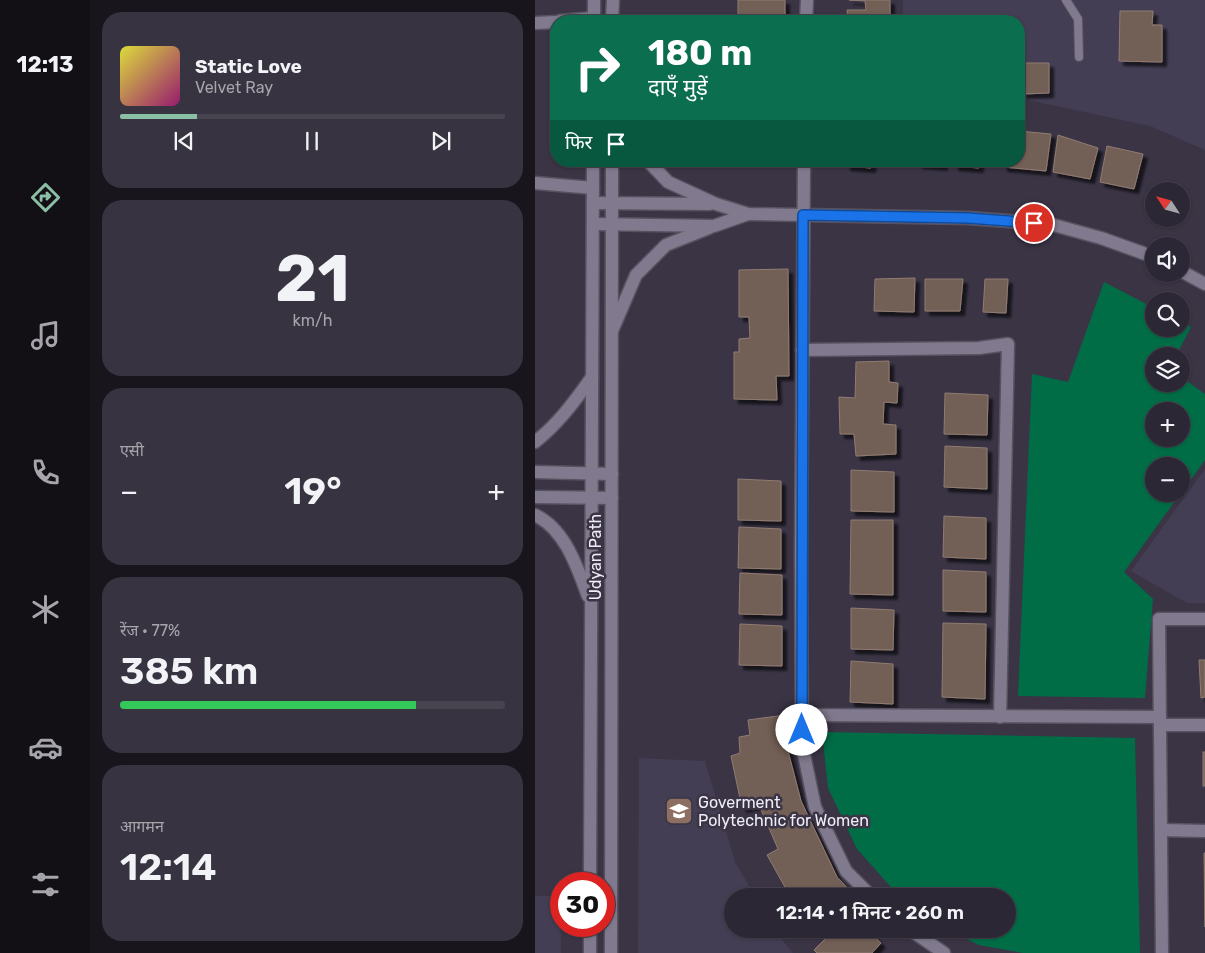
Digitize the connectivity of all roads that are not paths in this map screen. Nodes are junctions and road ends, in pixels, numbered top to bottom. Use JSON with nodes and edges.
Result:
{"nodes":[{"id":1,"x":594,"y":0,"type":"edge"},
{"id":2,"x":613,"y":0,"type":"edge"},
{"id":3,"x":807,"y":0,"type":"edge"},
{"id":4,"x":1067,"y":0,"type":"edge"},
{"id":5,"x":594,"y":15,"type":"edge"},
{"id":6,"x":613,"y":15,"type":"edge"},
{"id":7,"x":806,"y":15,"type":"edge"},
{"id":8,"x":550,"y":22,"type":"edge"},
{"id":9,"x":535,"y":23,"type":"edge"},
{"id":10,"x":1079,"y":57,"type":"dead end"},
{"id":11,"x":593,"y":167,"type":"edge"},
{"id":12,"x":612,"y":167,"type":"edge"},
{"id":13,"x":654,"y":167,"type":"edge"},
{"id":14,"x":804,"y":167,"type":"edge"},
{"id":15,"x":535,"y":183,"type":"edge"},
{"id":16,"x":593,"y":188,"type":"junction"},
{"id":17,"x":593,"y":203,"type":"junction"},
{"id":18,"x":612,"y":203,"type":"junction"},
{"id":19,"x":716,"y":204,"type":"junction"},
{"id":20,"x":748,"y":214,"type":"junction"},
{"id":21,"x":803,"y":215,"type":"junction"},
{"id":22,"x":593,"y":224,"type":"junction"},
{"id":23,"x":612,"y":224,"type":"junction"},
{"id":24,"x":714,"y":226,"type":"junction"},
{"id":25,"x":1145,"y":254,"type":"edge"},
{"id":26,"x":1190,"y":276,"type":"edge"},
{"id":27,"x":1205,"y":284,"type":"edge"},
{"id":28,"x":612,"y":332,"type":"junction"},
{"id":29,"x":802,"y":350,"type":"junction"},
{"id":30,"x":592,"y":377,"type":"junction"},
{"id":31,"x":535,"y":442,"type":"edge"},
{"id":32,"x":535,"y":472,"type":"edge"},
{"id":33,"x":592,"y":474,"type":"junction"},
{"id":34,"x":612,"y":474,"type":"junction"},
{"id":35,"x":535,"y":497,"type":"edge"},
{"id":36,"x":592,"y":498,"type":"junction"},
{"id":37,"x":612,"y":498,"type":"junction"},
{"id":38,"x":535,"y":514,"type":"edge"},
{"id":39,"x":591,"y":603,"type":"junction"},
{"id":40,"x":1205,"y":619,"type":"edge"},
{"id":41,"x":801,"y":716,"type":"junction"},
{"id":42,"x":1000,"y":717,"type":"junction"},
{"id":43,"x":1160,"y":721,"type":"junction"},
{"id":44,"x":1205,"y":726,"type":"edge"},
{"id":45,"x":1161,"y":830,"type":"junction"},
{"id":46,"x":1205,"y":831,"type":"edge"},
{"id":47,"x":590,"y":872,"type":"edge"},
{"id":48,"x":863,"y":888,"type":"edge"},
{"id":49,"x":590,"y":937,"type":"edge"},
{"id":50,"x":922,"y":938,"type":"edge"},
{"id":51,"x":590,"y":953,"type":"edge"},
{"id":52,"x":611,"y":953,"type":"edge"},
{"id":53,"x":944,"y":953,"type":"edge"},
{"id":54,"x":1162,"y":953,"type":"edge"}],
"edges":[{"from":1,"to":5,"type":"street"},
{"from":2,"to":6,"type":"street"},
{"from":3,"to":7,"type":"street"},
{"from":4,"to":10,"type":"lane"},
{"from":8,"to":9,"type":"street"},
{"from":11,"to":16,"type":"street","name":"Udyan Path"},
{"from":12,"to":18,"type":"street","name":"Udyan Path"},
{"from":13,"to":19,"type":"street"},
{"from":14,"to":21,"type":"street"},
{"from":15,"to":16,"type":"street"},
{"from":16,"to":17,"type":"street","name":"Udyan Path"},
{"from":17,"to":18,"type":"street"},
{"from":17,"to":22,"type":"street","name":"Udyan Path"},
{"from":18,"to":19,"type":"street"},
{"from":18,"to":23,"type":"street","name":"Udyan Path"},
{"from":19,"to":20,"type":"street"},
{"from":20,"to":21,"type":"street"},
{"from":20,"to":24,"type":"street"},
{"from":21,"to":25,"type":"street"},
{"from":21,"to":29,"type":"street"},
{"from":22,"to":23,"type":"street"},
{"from":22,"to":30,"type":"street","name":"Udyan Path"},
{"from":23,"to":24,"type":"street"},
{"from":23,"to":28,"type":"street","name":"Udyan Path"},
{"from":24,"to":28,"type":"street"},
{"from":26,"to":27,"type":"street"},
{"from":28,"to":34,"type":"street","name":"Udyan Path"},
{"from":29,"to":41,"type":"street"},
{"from":29,"to":42,"type":"street"},
{"from":30,"to":31,"type":"street"},
{"from":30,"to":33,"type":"street","name":"Udyan Path"},
{"from":32,"to":33,"type":"street"},
{"from":33,"to":34,"type":"street"},
{"from":33,"to":36,"type":"street","name":"Udyan Path"},
{"from":34,"to":37,"type":"street","name":"Udyan Path"},
{"from":35,"to":36,"type":"street"},
{"from":36,"to":37,"type":"street"},
{"from":36,"to":39,"type":"street","name":"Udyan Path"},
{"from":37,"to":52,"type":"street","name":"Udyan Path"},
{"from":38,"to":39,"type":"street"},
{"from":39,"to":47,"type":"street","name":"Udyan Path"},
{"from":40,"to":43,"type":"street"},
{"from":41,"to":42,"type":"street"},
{"from":41,"to":48,"type":"street"},
{"from":42,"to":43,"type":"street"},
{"from":43,"to":44,"type":"street"},
{"from":43,"to":45,"type":"street"},
{"from":45,"to":46,"type":"street"},
{"from":45,"to":54,"type":"street"},
{"from":49,"to":51,"type":"street"},
{"from":50,"to":53,"type":"street"}]}
